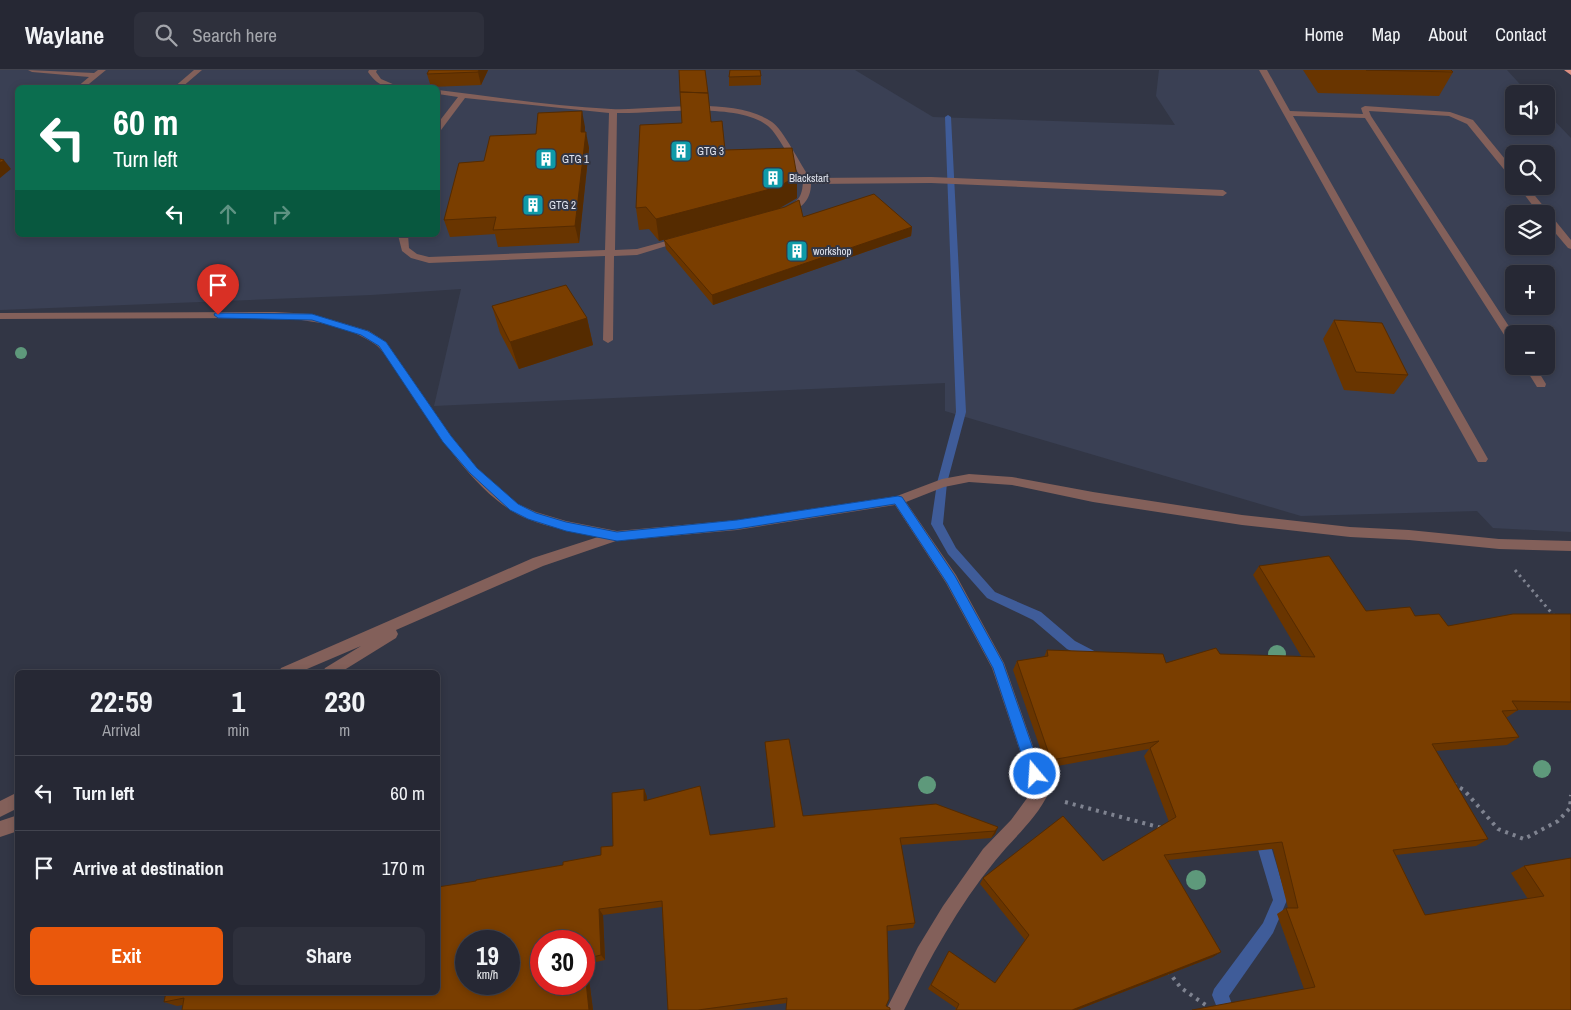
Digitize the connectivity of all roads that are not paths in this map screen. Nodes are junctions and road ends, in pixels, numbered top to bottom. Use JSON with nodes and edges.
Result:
{"nodes":[{"id":1,"x":32,"y":70,"type":"edge"},
{"id":2,"x":102,"y":70,"type":"edge"},
{"id":3,"x":198,"y":70,"type":"edge"},
{"id":4,"x":373,"y":70,"type":"edge"},
{"id":5,"x":1263,"y":70,"type":"edge"},
{"id":6,"x":1568,"y":70,"type":"edge"},
{"id":7,"x":1571,"y":74,"type":"edge"},
{"id":8,"x":96,"y":75,"type":"junction"},
{"id":9,"x":84,"y":85,"type":"edge"},
{"id":10,"x":180,"y":85,"type":"edge"},
{"id":11,"x":390,"y":85,"type":"edge"},
{"id":12,"x":440,"y":92,"type":"edge"},
{"id":13,"x":463,"y":95,"type":"junction"},
{"id":14,"x":613,"y":111,"type":"junction"},
{"id":15,"x":1286,"y":113,"type":"junction"},
{"id":16,"x":1367,"y":116,"type":"junction"},
{"id":17,"x":440,"y":125,"type":"edge"},
{"id":18,"x":1505,"y":165,"type":"edge"},
{"id":19,"x":807,"y":181,"type":"junction"},
{"id":20,"x":1222,"y":193,"type":"dead end"},
{"id":21,"x":1529,"y":195,"type":"edge"},
{"id":22,"x":1537,"y":205,"type":"edge"},
{"id":23,"x":772,"y":215,"type":"edge"},
{"id":24,"x":1555,"y":227,"type":"edge"},
{"id":25,"x":695,"y":236,"type":"edge"},
{"id":26,"x":403,"y":237,"type":"edge"},
{"id":27,"x":1571,"y":246,"type":"edge"},
{"id":28,"x":610,"y":253,"type":"junction"},
{"id":29,"x":0,"y":316,"type":"edge"},
{"id":30,"x":1505,"y":328,"type":"edge"},
{"id":31,"x":608,"y":340,"type":"dead end"},
{"id":32,"x":1535,"y":375,"type":"edge"},
{"id":33,"x":1541,"y":384,"type":"dead end"},
{"id":34,"x":1482,"y":459,"type":"dead end"},
{"id":35,"x":898,"y":500,"type":"junction"},
{"id":36,"x":617,"y":536,"type":"junction"},
{"id":37,"x":1571,"y":546,"type":"edge"},
{"id":38,"x":423,"y":613,"type":"junction"},
{"id":39,"x":291,"y":670,"type":"edge"},
{"id":40,"x":333,"y":670,"type":"edge"},
{"id":41,"x":15,"y":801,"type":"edge"},
{"id":42,"x":0,"y":809,"type":"edge"},
{"id":43,"x":15,"y":824,"type":"edge"},
{"id":44,"x":0,"y":829,"type":"edge"},
{"id":45,"x":895,"y":1010,"type":"edge"}],
"edges":[{"from":1,"to":8,"type":"street"},
{"from":2,"to":8,"type":"street"},
{"from":3,"to":10,"type":"street"},
{"from":4,"to":11,"type":"street"},
{"from":5,"to":15,"type":"street"},
{"from":6,"to":7,"type":"highway"},
{"from":8,"to":9,"type":"street"},
{"from":12,"to":13,"type":"street"},
{"from":13,"to":14,"type":"street"},
{"from":13,"to":17,"type":"street"},
{"from":14,"to":19,"type":"street"},
{"from":14,"to":28,"type":"street"},
{"from":15,"to":16,"type":"street"},
{"from":15,"to":34,"type":"street"},
{"from":16,"to":18,"type":"street"},
{"from":16,"to":30,"type":"street"},
{"from":19,"to":20,"type":"street"},
{"from":19,"to":23,"type":"street"},
{"from":21,"to":22,"type":"street"},
{"from":24,"to":27,"type":"street"},
{"from":25,"to":28,"type":"street"},
{"from":26,"to":28,"type":"street"},
{"from":28,"to":31,"type":"street"},
{"from":29,"to":36,"type":"street"},
{"from":32,"to":33,"type":"street"},
{"from":35,"to":36,"type":"street"},
{"from":35,"to":37,"type":"street"},
{"from":35,"to":45,"type":"street"},
{"from":36,"to":38,"type":"street"},
{"from":38,"to":39,"type":"street"},
{"from":38,"to":40,"type":"street"},
{"from":41,"to":42,"type":"street"},
{"from":43,"to":44,"type":"street"}]}
